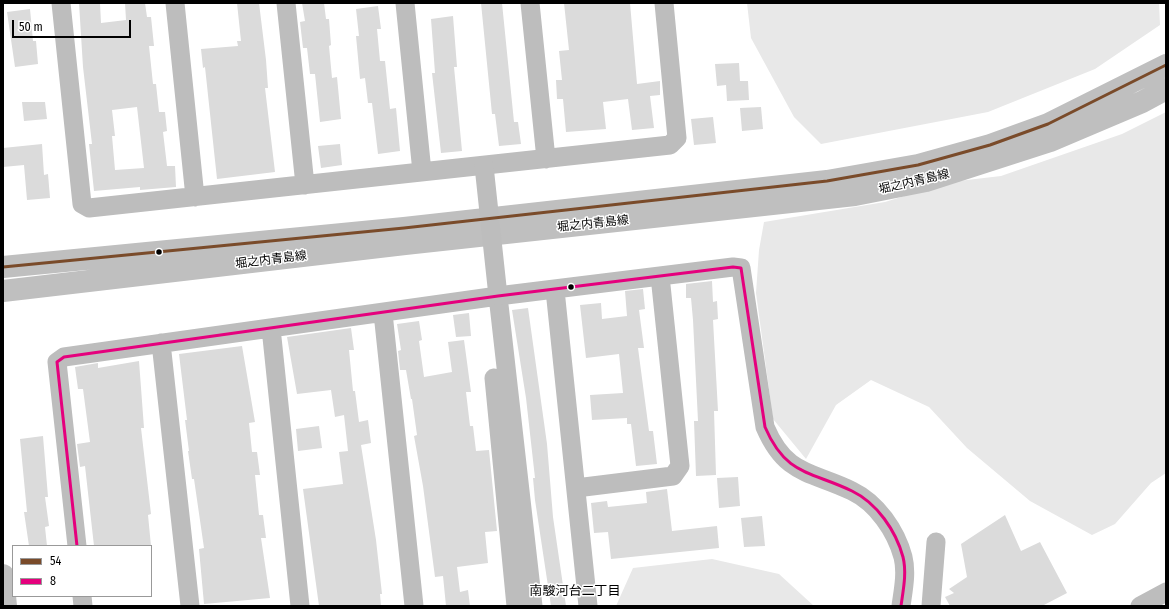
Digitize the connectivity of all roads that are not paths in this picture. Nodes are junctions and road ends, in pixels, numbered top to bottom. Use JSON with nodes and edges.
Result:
{"nodes":[{"id":1,"x":61,"y":3,"type":"edge"},
{"id":2,"x":175,"y":3,"type":"edge"},
{"id":3,"x":286,"y":3,"type":"edge"},
{"id":4,"x":405,"y":3,"type":"edge"},
{"id":5,"x":530,"y":3,"type":"edge"},
{"id":6,"x":664,"y":3,"type":"edge"},
{"id":7,"x":1166,"y":65,"type":"edge"},
{"id":8,"x":1166,"y":89,"type":"edge"},
{"id":9,"x":546,"y":159,"type":"junction"},
{"id":10,"x":484,"y":166,"type":"junction"},
{"id":11,"x":422,"y":172,"type":"junction"},
{"id":12,"x":304,"y":185,"type":"junction"},
{"id":13,"x":195,"y":197,"type":"junction"},
{"id":14,"x":3,"y":267,"type":"edge"},
{"id":15,"x":660,"y":276,"type":"junction"},
{"id":16,"x":555,"y":290,"type":"junction"},
{"id":17,"x":3,"y":291,"type":"edge"},
{"id":18,"x":492,"y":298,"type":"junction"},
{"id":19,"x":383,"y":313,"type":"junction"},
{"id":20,"x":271,"y":328,"type":"junction"},
{"id":21,"x":162,"y":343,"type":"junction"},
{"id":22,"x":576,"y":488,"type":"junction"},
{"id":23,"x":936,"y":542,"type":"dead end"},
{"id":24,"x":77,"y":545,"type":"edge"},
{"id":25,"x":3,"y":575,"type":"edge"},
{"id":26,"x":1166,"y":592,"type":"edge"},
{"id":27,"x":6,"y":606,"type":"edge"},
{"id":28,"x":190,"y":606,"type":"edge"},
{"id":29,"x":300,"y":606,"type":"edge"},
{"id":30,"x":414,"y":606,"type":"edge"},
{"id":31,"x":516,"y":606,"type":"edge"},
{"id":32,"x":533,"y":606,"type":"edge"},
{"id":33,"x":588,"y":606,"type":"edge"},
{"id":34,"x":901,"y":606,"type":"edge"},
{"id":35,"x":931,"y":606,"type":"edge"},
{"id":36,"x":1140,"y":606,"type":"edge"}],
"edges":[{"from":1,"to":13,"type":"street"},
{"from":2,"to":13,"type":"street"},
{"from":3,"to":12,"type":"street"},
{"from":4,"to":11,"type":"street"},
{"from":5,"to":9,"type":"street"},
{"from":6,"to":9,"type":"street"},
{"from":7,"to":14,"type":"main road","name":"堀之内青島線"},
{"from":8,"to":17,"type":"main road","name":"堀之内青島線"},
{"from":9,"to":10,"type":"street"},
{"from":10,"to":11,"type":"street"},
{"from":10,"to":18,"type":"street","bridge":true},
{"from":11,"to":12,"type":"street"},
{"from":12,"to":13,"type":"street"},
{"from":15,"to":16,"type":"street"},
{"from":15,"to":22,"type":"street"},
{"from":15,"to":34,"type":"street"},
{"from":16,"to":18,"type":"street"},
{"from":16,"to":22,"type":"street"},
{"from":18,"to":19,"type":"street"},
{"from":18,"to":31,"type":"street"},
{"from":18,"to":32,"type":"street"},
{"from":19,"to":20,"type":"street"},
{"from":19,"to":30,"type":"street"},
{"from":20,"to":21,"type":"street"},
{"from":20,"to":29,"type":"street"},
{"from":21,"to":24,"type":"street"},
{"from":21,"to":28,"type":"street"},
{"from":22,"to":33,"type":"street"},
{"from":23,"to":35,"type":"street"},
{"from":25,"to":27,"type":"main road"},
{"from":26,"to":36,"type":"street"}]}
